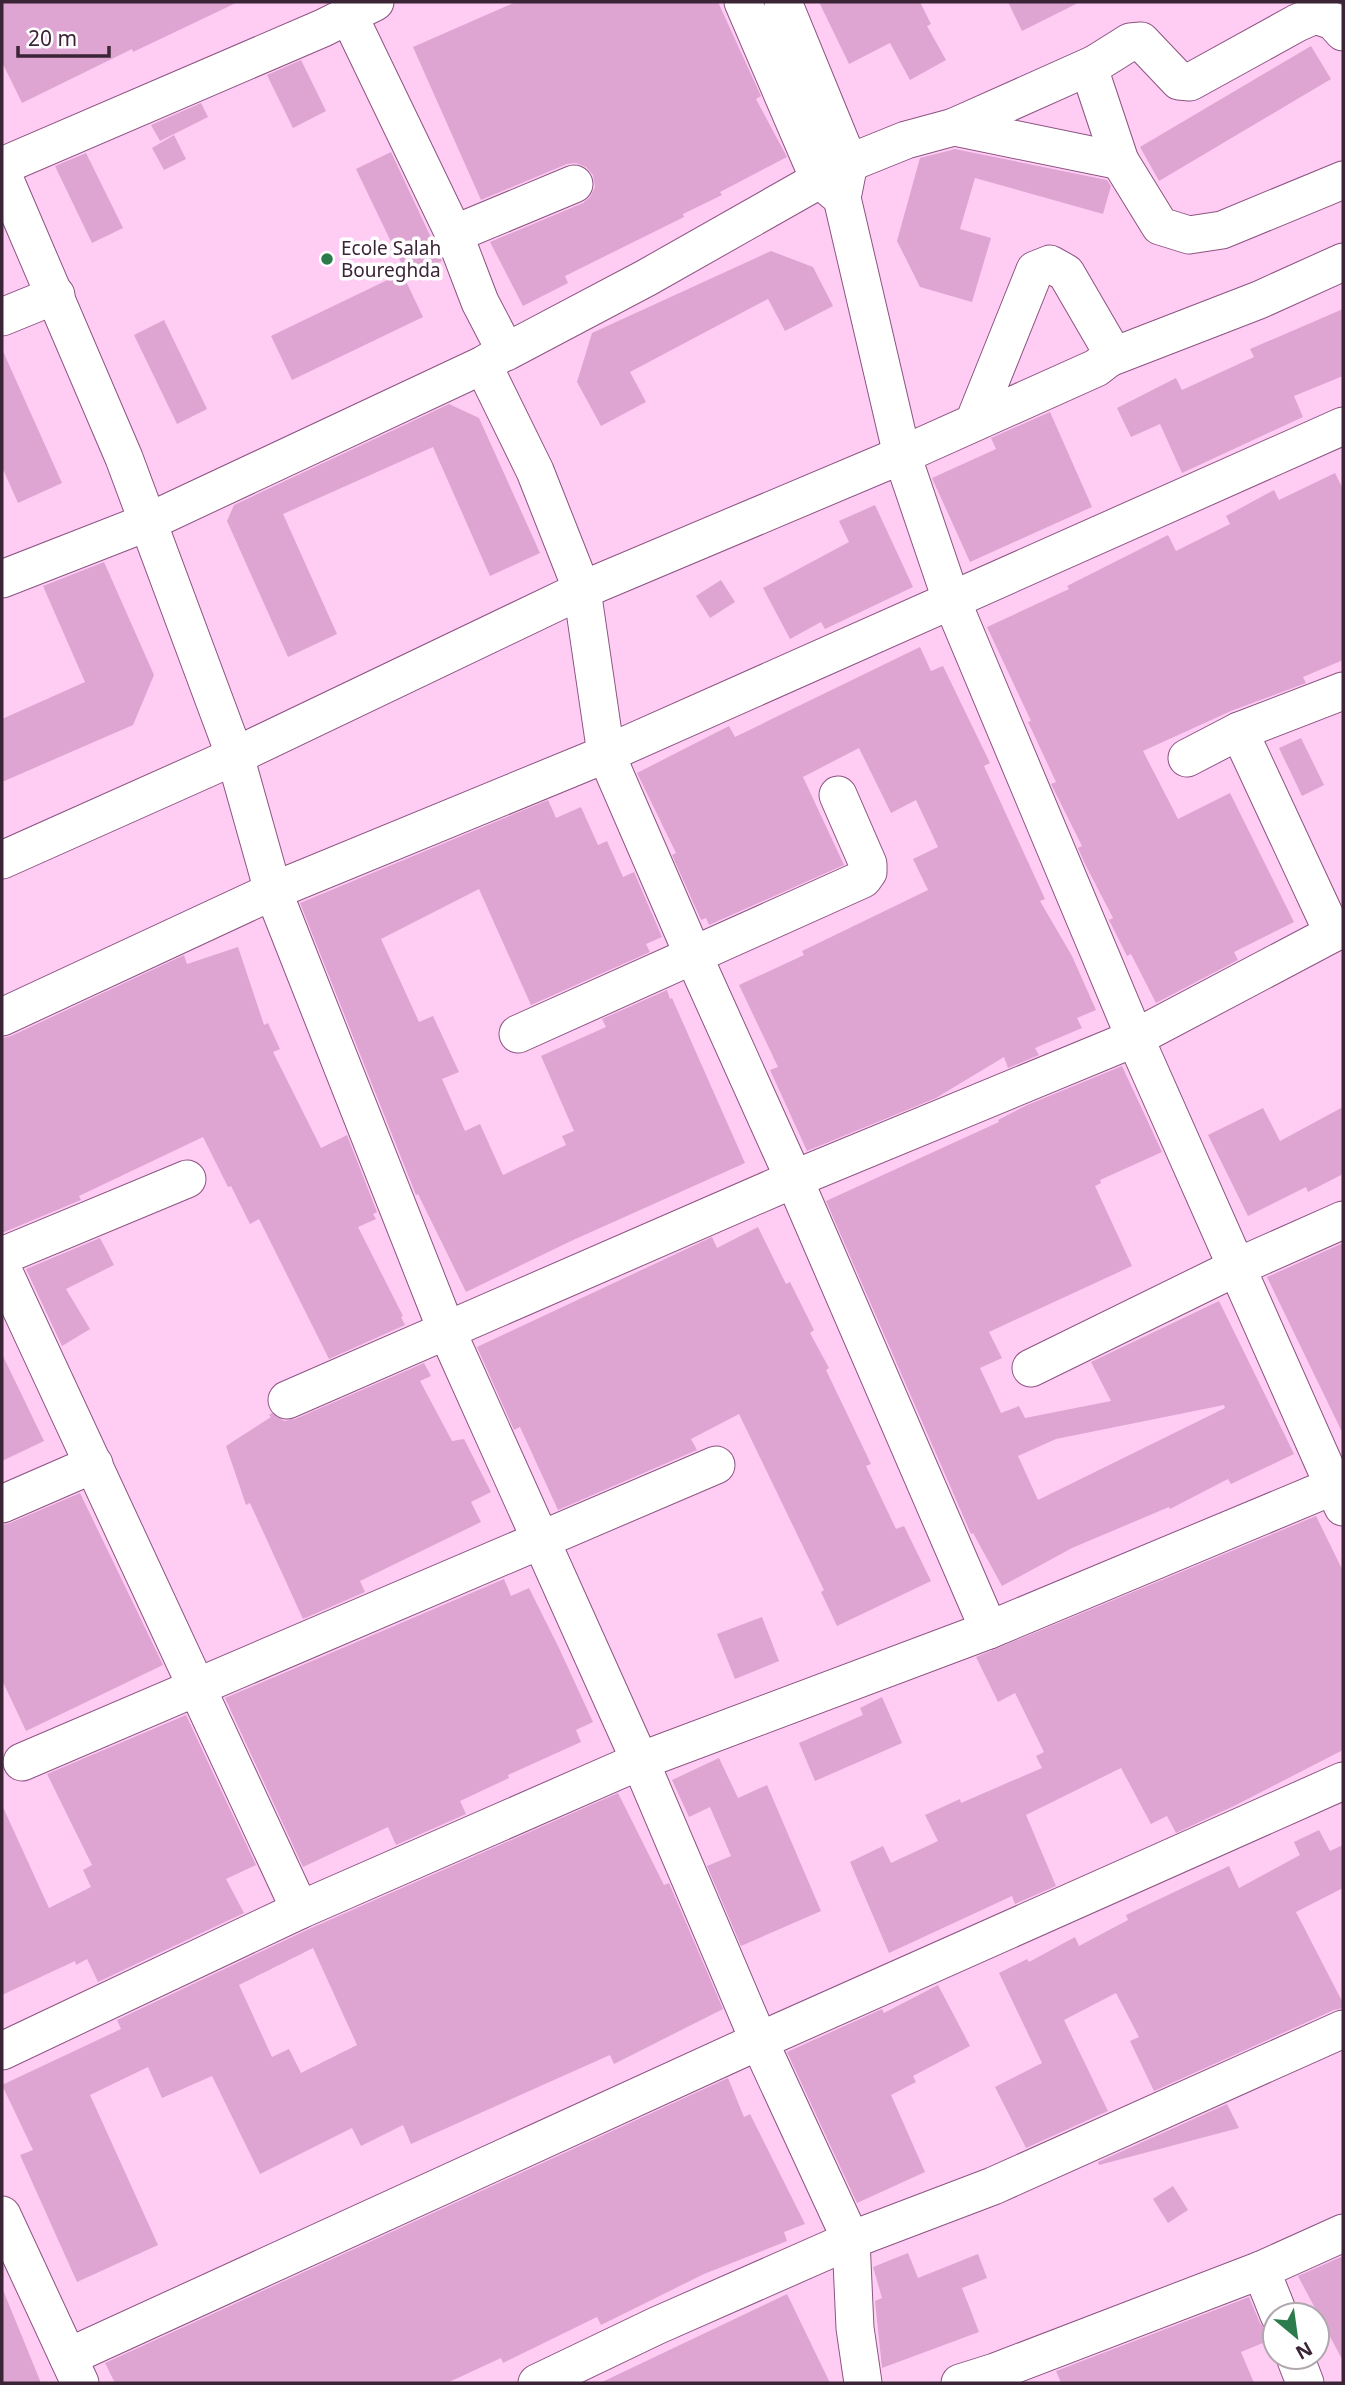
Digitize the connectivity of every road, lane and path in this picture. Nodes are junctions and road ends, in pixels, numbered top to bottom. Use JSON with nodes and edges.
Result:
{"nodes":[{"id":1,"x":743,"y":2,"type":"edge"},
{"id":2,"x":783,"y":2,"type":"edge"},
{"id":3,"x":340,"y":11,"type":"edge"},
{"id":4,"x":1343,"y":32,"type":"edge"},
{"id":5,"x":1095,"y":64,"type":"junction"},
{"id":6,"x":954,"y":127,"type":"junction"},
{"id":7,"x":1120,"y":161,"type":"junction"},
{"id":8,"x":2,"y":166,"type":"edge"},
{"id":9,"x":2,"y":173,"type":"edge"},
{"id":10,"x":837,"y":180,"type":"junction"},
{"id":11,"x":1343,"y":180,"type":"edge"},
{"id":12,"x":574,"y":184,"type":"dead end"},
{"id":13,"x":454,"y":234,"type":"junction"},
{"id":14,"x":1343,"y":262,"type":"edge"},
{"id":15,"x":56,"y":295,"type":"junction"},
{"id":16,"x":2,"y":317,"type":"edge"},
{"id":17,"x":1109,"y":358,"type":"junction"},
{"id":18,"x":494,"y":359,"type":"junction"},
{"id":19,"x":974,"y":422,"type":"junction"},
{"id":20,"x":1341,"y":432,"type":"edge"},
{"id":21,"x":902,"y":455,"type":"junction"},
{"id":22,"x":148,"y":522,"type":"junction"},
{"id":23,"x":2,"y":579,"type":"edge"},
{"id":24,"x":582,"y":590,"type":"junction"},
{"id":25,"x":951,"y":599,"type":"junction"},
{"id":26,"x":1343,"y":691,"type":"edge"},
{"id":27,"x":1240,"y":731,"type":"junction"},
{"id":28,"x":606,"y":754,"type":"junction"},
{"id":29,"x":235,"y":756,"type":"junction"},
{"id":30,"x":1187,"y":758,"type":"dead end"},
{"id":31,"x":838,"y":795,"type":"dead end"},
{"id":32,"x":2,"y":860,"type":"edge"},
{"id":33,"x":273,"y":891,"type":"junction"},
{"id":34,"x":1338,"y":931,"type":"edge"},
{"id":35,"x":694,"y":957,"type":"junction"},
{"id":36,"x":2,"y":1017,"type":"edge"},
{"id":37,"x":519,"y":1034,"type":"dead end"},
{"id":38,"x":1135,"y":1038,"type":"junction"},
{"id":39,"x":794,"y":1179,"type":"junction"},
{"id":40,"x":187,"y":1180,"type":"dead end"},
{"id":41,"x":1343,"y":1220,"type":"edge"},
{"id":42,"x":2,"y":1256,"type":"edge"},
{"id":43,"x":1237,"y":1267,"type":"junction"},
{"id":44,"x":2,"y":1268,"type":"edge"},
{"id":45,"x":446,"y":1329,"type":"junction"},
{"id":46,"x":1031,"y":1368,"type":"dead end"},
{"id":47,"x":287,"y":1400,"type":"dead end"},
{"id":48,"x":94,"y":1464,"type":"junction"},
{"id":49,"x":716,"y":1465,"type":"dead end"},
{"id":50,"x":1340,"y":1492,"type":"edge"},
{"id":51,"x":2,"y":1504,"type":"edge"},
{"id":52,"x":541,"y":1539,"type":"junction"},
{"id":53,"x":989,"y":1630,"type":"junction"},
{"id":54,"x":197,"y":1687,"type":"junction"},
{"id":55,"x":640,"y":1761,"type":"junction"},
{"id":56,"x":22,"y":1762,"type":"dead end"},
{"id":57,"x":1343,"y":1781,"type":"edge"},
{"id":58,"x":299,"y":1910,"type":"junction"},
{"id":59,"x":1343,"y":2029,"type":"edge"},
{"id":60,"x":759,"y":2041,"type":"junction"},
{"id":61,"x":2,"y":2051,"type":"edge"},
{"id":62,"x":2,"y":2215,"type":"edge"},
{"id":63,"x":1343,"y":2233,"type":"edge"},
{"id":64,"x":851,"y":2240,"type":"junction"},
{"id":65,"x":1261,"y":2270,"type":"junction"},
{"id":66,"x":1273,"y":2301,"type":"edge"},
{"id":67,"x":74,"y":2370,"type":"edge"},
{"id":68,"x":997,"y":2378,"type":"edge"},
{"id":69,"x":537,"y":2383,"type":"edge"},
{"id":70,"x":863,"y":2383,"type":"edge"},
{"id":71,"x":960,"y":2383,"type":"edge"}],
"edges":[{"from":1,"to":10,"type":"street"},
{"from":2,"to":10,"type":"street"},
{"from":3,"to":8,"type":"street"},
{"from":3,"to":13,"type":"street"},
{"from":4,"to":5,"type":"street"},
{"from":5,"to":6,"type":"street"},
{"from":5,"to":7,"type":"street"},
{"from":6,"to":7,"type":"street"},
{"from":6,"to":10,"type":"street"},
{"from":7,"to":11,"type":"street"},
{"from":9,"to":15,"type":"street"},
{"from":10,"to":18,"type":"street"},
{"from":10,"to":21,"type":"street"},
{"from":12,"to":13,"type":"street"},
{"from":13,"to":18,"type":"street"},
{"from":14,"to":17,"type":"street"},
{"from":15,"to":16,"type":"street"},
{"from":15,"to":22,"type":"street"},
{"from":17,"to":19,"type":"street"},
{"from":17,"to":19,"type":"street"},
{"from":18,"to":22,"type":"street"},
{"from":18,"to":24,"type":"street"},
{"from":19,"to":21,"type":"street"},
{"from":20,"to":25,"type":"street"},
{"from":21,"to":24,"type":"street"},
{"from":21,"to":25,"type":"street"},
{"from":22,"to":23,"type":"street"},
{"from":22,"to":29,"type":"street"},
{"from":24,"to":28,"type":"street"},
{"from":24,"to":29,"type":"street"},
{"from":25,"to":28,"type":"street"},
{"from":25,"to":38,"type":"street"},
{"from":26,"to":27,"type":"street"},
{"from":27,"to":30,"type":"street"},
{"from":27,"to":34,"type":"street"},
{"from":28,"to":33,"type":"street"},
{"from":28,"to":35,"type":"street"},
{"from":29,"to":32,"type":"street"},
{"from":29,"to":33,"type":"street"},
{"from":31,"to":35,"type":"street"},
{"from":33,"to":36,"type":"street"},
{"from":33,"to":45,"type":"street"},
{"from":34,"to":38,"type":"street"},
{"from":35,"to":37,"type":"street"},
{"from":35,"to":39,"type":"street"},
{"from":38,"to":39,"type":"street"},
{"from":38,"to":43,"type":"street"},
{"from":39,"to":45,"type":"street"},
{"from":39,"to":53,"type":"street"},
{"from":40,"to":42,"type":"street"},
{"from":41,"to":43,"type":"street"},
{"from":43,"to":46,"type":"street"},
{"from":43,"to":50,"type":"street"},
{"from":44,"to":48,"type":"street"},
{"from":45,"to":47,"type":"street"},
{"from":45,"to":52,"type":"street"},
{"from":48,"to":51,"type":"street"},
{"from":48,"to":54,"type":"street"},
{"from":49,"to":52,"type":"street"},
{"from":50,"to":53,"type":"street"},
{"from":52,"to":54,"type":"street"},
{"from":52,"to":55,"type":"street"},
{"from":53,"to":55,"type":"street"},
{"from":54,"to":56,"type":"street"},
{"from":54,"to":58,"type":"street"},
{"from":55,"to":58,"type":"street"},
{"from":55,"to":60,"type":"street"},
{"from":57,"to":60,"type":"street"},
{"from":58,"to":61,"type":"street"},
{"from":59,"to":64,"type":"street"},
{"from":60,"to":64,"type":"street"},
{"from":60,"to":67,"type":"street"},
{"from":62,"to":67,"type":"street"},
{"from":63,"to":65,"type":"street"},
{"from":64,"to":69,"type":"street"},
{"from":64,"to":70,"type":"street"},
{"from":65,"to":66,"type":"street"},
{"from":65,"to":68,"type":"street"},
{"from":68,"to":71,"type":"street"}]}
